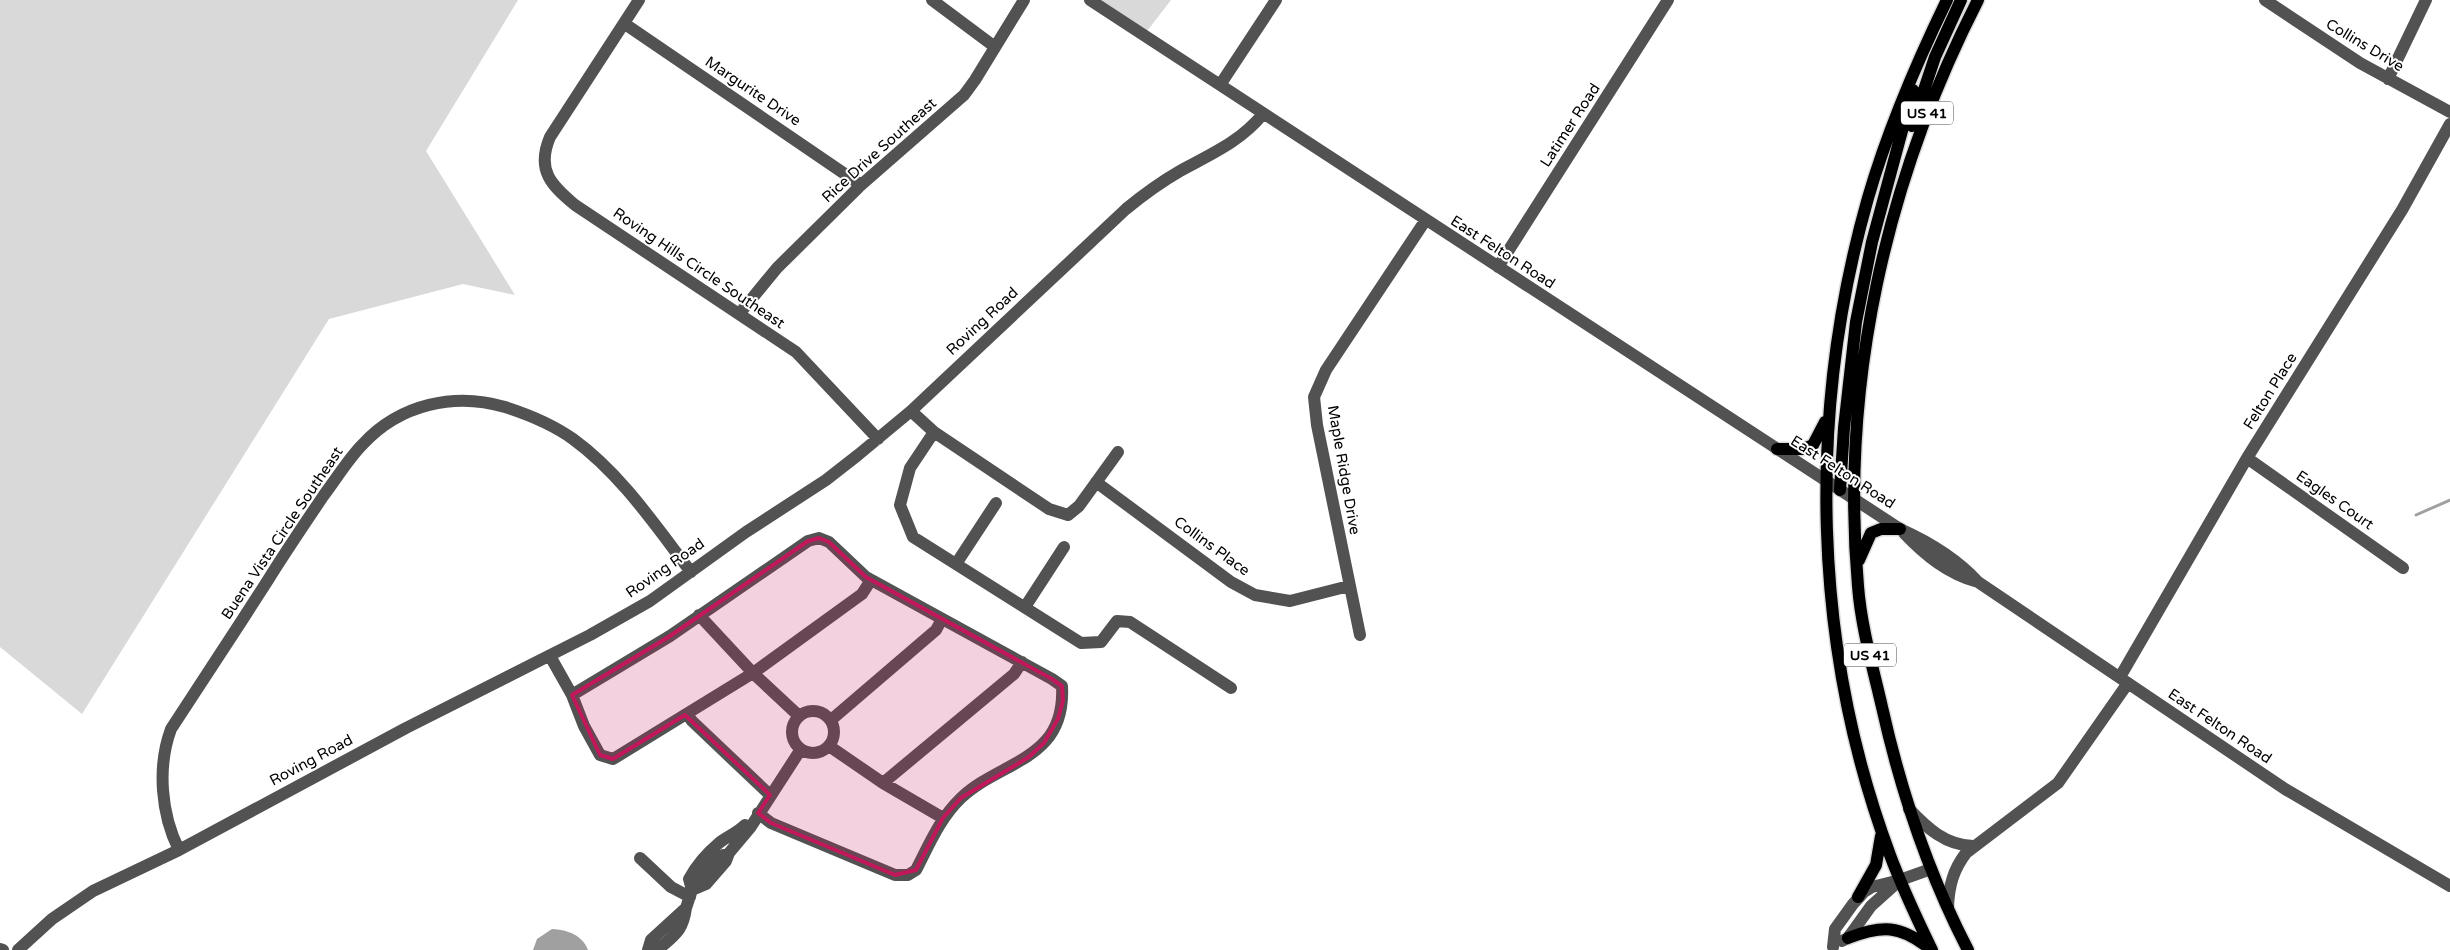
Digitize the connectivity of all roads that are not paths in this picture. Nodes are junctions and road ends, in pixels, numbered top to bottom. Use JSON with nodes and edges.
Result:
{"nodes":[{"id":1,"x":640,"y":0,"type":"edge"},
{"id":2,"x":932,"y":0,"type":"edge"},
{"id":3,"x":1024,"y":0,"type":"edge"},
{"id":4,"x":1090,"y":0,"type":"edge"},
{"id":5,"x":1276,"y":0,"type":"edge"},
{"id":6,"x":1668,"y":0,"type":"edge"},
{"id":7,"x":1947,"y":0,"type":"edge"},
{"id":8,"x":1961,"y":0,"type":"edge"},
{"id":9,"x":1978,"y":0,"type":"edge"},
{"id":10,"x":2265,"y":0,"type":"edge"},
{"id":11,"x":2426,"y":0,"type":"edge"},
{"id":12,"x":625,"y":24,"type":"junction"},
{"id":13,"x":995,"y":47,"type":"junction"},
{"id":14,"x":2388,"y":79,"type":"junction"},
{"id":15,"x":1909,"y":84,"type":"junction"},
{"id":16,"x":1220,"y":85,"type":"junction"},
{"id":17,"x":2450,"y":112,"type":"edge"},
{"id":18,"x":1263,"y":114,"type":"junction"},
{"id":19,"x":2450,"y":124,"type":"edge"},
{"id":20,"x":1912,"y":153,"type":"junction"},
{"id":21,"x":861,"y":185,"type":"junction"},
{"id":22,"x":1425,"y":221,"type":"junction"},
{"id":23,"x":1498,"y":267,"type":"junction"},
{"id":24,"x":740,"y":313,"type":"junction"},
{"id":25,"x":1829,"y":410,"type":"junction"},
{"id":26,"x":911,"y":411,"type":"junction"},
{"id":27,"x":934,"y":432,"type":"junction"},
{"id":28,"x":878,"y":438,"type":"junction"},
{"id":29,"x":1777,"y":449,"type":"junction"},
{"id":30,"x":1118,"y":452,"type":"dead end"},
{"id":31,"x":2247,"y":458,"type":"junction"},
{"id":32,"x":1827,"y":481,"type":"junction"},
{"id":33,"x":1096,"y":482,"type":"junction"},
{"id":34,"x":1840,"y":490,"type":"junction"},
{"id":35,"x":1853,"y":498,"type":"junction"},
{"id":36,"x":996,"y":503,"type":"dead end"},
{"id":37,"x":1900,"y":529,"type":"junction"},
{"id":38,"x":1064,"y":547,"type":"dead end"},
{"id":39,"x":956,"y":564,"type":"junction"},
{"id":40,"x":1857,"y":567,"type":"junction"},
{"id":41,"x":2404,"y":568,"type":"dead end"},
{"id":42,"x":690,"y":572,"type":"junction"},
{"id":43,"x":871,"y":580,"type":"junction"},
{"id":44,"x":1350,"y":586,"type":"junction"},
{"id":45,"x":1025,"y":607,"type":"junction"},
{"id":46,"x":699,"y":615,"type":"junction"},
{"id":47,"x":942,"y":619,"type":"junction"},
{"id":48,"x":1360,"y":635,"type":"dead end"},
{"id":49,"x":550,"y":656,"type":"junction"},
{"id":50,"x":1022,"y":662,"type":"junction"},
{"id":51,"x":754,"y":674,"type":"junction"},
{"id":52,"x":2124,"y":680,"type":"junction"},
{"id":53,"x":1231,"y":688,"type":"dead end"},
{"id":54,"x":572,"y":695,"type":"junction"},
{"id":55,"x":687,"y":714,"type":"junction"},
{"id":56,"x":799,"y":716,"type":"junction"},
{"id":57,"x":831,"y":720,"type":"junction"},
{"id":58,"x":830,"y":746,"type":"junction"},
{"id":59,"x":801,"y":749,"type":"junction"},
{"id":60,"x":883,"y":784,"type":"junction"},
{"id":61,"x":770,"y":795,"type":"junction"},
{"id":62,"x":1910,"y":809,"type":"junction"},
{"id":63,"x":756,"y":816,"type":"junction"},
{"id":64,"x":943,"y":818,"type":"junction"},
{"id":65,"x":1882,"y":830,"type":"junction"},
{"id":66,"x":1973,"y":846,"type":"junction"},
{"id":67,"x":179,"y":850,"type":"junction"},
{"id":68,"x":640,"y":858,"type":"dead end"},
{"id":69,"x":1930,"y":868,"type":"junction"},
{"id":70,"x":1900,"y":880,"type":"junction"},
{"id":71,"x":2450,"y":886,"type":"edge"},
{"id":72,"x":692,"y":895,"type":"junction"},
{"id":73,"x":1858,"y":897,"type":"junction"},
{"id":74,"x":1948,"y":907,"type":"junction"},
{"id":75,"x":1848,"y":938,"type":"junction"},
{"id":76,"x":1832,"y":948,"type":"edge"},
{"id":77,"x":649,"y":949,"type":"edge"},
{"id":78,"x":18,"y":950,"type":"edge"},
{"id":79,"x":1931,"y":950,"type":"edge"},
{"id":80,"x":1968,"y":950,"type":"edge"}],
"edges":[{"from":1,"to":12,"type":"street","name":"Roving Hills Circle Southeast"},
{"from":2,"to":13,"type":"street"},
{"from":3,"to":13,"type":"street","name":"Rice Drive Southeast"},
{"from":4,"to":16,"type":"street","name":"East Felton Road"},
{"from":5,"to":16,"type":"street"},
{"from":6,"to":23,"type":"street","name":"Latimer Road"},
{"from":7,"to":15,"type":"main road","number":"US 41"},
{"from":8,"to":20,"type":"main road"},
{"from":9,"to":20,"type":"main road","number":"US 41"},
{"from":10,"to":14,"type":"street","name":"Collins Drive"},
{"from":11,"to":14,"type":"street"},
{"from":12,"to":21,"type":"street","name":"Margurite Drive"},
{"from":12,"to":24,"type":"street","name":"Roving Hills Circle Southeast"},
{"from":13,"to":21,"type":"street","name":"Rice Drive Southeast"},
{"from":14,"to":17,"type":"street","name":"Collins Drive"},
{"from":15,"to":25,"type":"main road","number":"US 41"},
{"from":15,"to":34,"type":"main road"},
{"from":16,"to":18,"type":"street","name":"East Felton Road"},
{"from":18,"to":22,"type":"street","name":"East Felton Road"},
{"from":18,"to":26,"type":"street","name":"Roving Road"},
{"from":19,"to":31,"type":"street","name":"Felton Place"},
{"from":20,"to":35,"type":"main road","number":"US 41"},
{"from":21,"to":24,"type":"street","name":"Rice Drive Southeast"},
{"from":22,"to":23,"type":"street","name":"East Felton Road"},
{"from":22,"to":44,"type":"street","name":"Maple Ridge Drive"},
{"from":23,"to":29,"type":"street","name":"East Felton Road"},
{"from":24,"to":28,"type":"street","name":"Roving Hills Circle Southeast"},
{"from":25,"to":29,"type":"main road"},
{"from":25,"to":32,"type":"main road","number":"US 41"},
{"from":26,"to":27,"type":"street"},
{"from":26,"to":28,"type":"street","name":"Roving Road"},
{"from":27,"to":33,"type":"street"},
{"from":27,"to":39,"type":"street"},
{"from":28,"to":42,"type":"street","name":"Roving Road"},
{"from":29,"to":32,"type":"street","name":"East Felton Road"},
{"from":30,"to":33,"type":"street"},
{"from":31,"to":41,"type":"street","name":"Eagles Court"},
{"from":31,"to":52,"type":"street","name":"Felton Place"},
{"from":32,"to":34,"type":"street","name":"East Felton Road"},
{"from":32,"to":65,"type":"main road","number":"US 41"},
{"from":33,"to":44,"type":"street","name":"Collins Place"},
{"from":34,"to":35,"type":"street","name":"East Felton Road"},
{"from":35,"to":37,"type":"street","name":"East Felton Road"},
{"from":35,"to":40,"type":"main road","number":"US 41"},
{"from":36,"to":39,"type":"street"},
{"from":37,"to":40,"type":"main road"},
{"from":37,"to":52,"type":"street","name":"East Felton Road"},
{"from":38,"to":45,"type":"street"},
{"from":39,"to":45,"type":"street"},
{"from":40,"to":62,"type":"main road","number":"US 41"},
{"from":42,"to":49,"type":"street","name":"Roving Road"},
{"from":42,"to":67,"type":"street","name":"Buena Vista Circle Southeast"},
{"from":43,"to":46,"type":"street"},
{"from":43,"to":47,"type":"street"},
{"from":43,"to":51,"type":"street"},
{"from":44,"to":48,"type":"street","name":"Maple Ridge Drive"},
{"from":45,"to":53,"type":"street"},
{"from":46,"to":51,"type":"street"},
{"from":46,"to":54,"type":"street"},
{"from":47,"to":50,"type":"street"},
{"from":47,"to":57,"type":"street"},
{"from":49,"to":54,"type":"street"},
{"from":49,"to":67,"type":"street","name":"Roving Road"},
{"from":50,"to":60,"type":"street"},
{"from":50,"to":64,"type":"street"},
{"from":51,"to":55,"type":"street"},
{"from":51,"to":56,"type":"street"},
{"from":52,"to":66,"type":"street","name":"Felton Place"},
{"from":52,"to":71,"type":"street","name":"East Felton Road"},
{"from":54,"to":55,"type":"street"},
{"from":55,"to":61,"type":"street"},
{"from":56,"to":57,"type":"street"},
{"from":56,"to":59,"type":"street"},
{"from":57,"to":58,"type":"street"},
{"from":58,"to":59,"type":"street"},
{"from":58,"to":60,"type":"street"},
{"from":59,"to":61,"type":"street"},
{"from":60,"to":64,"type":"street"},
{"from":61,"to":63,"type":"street"},
{"from":62,"to":66,"type":"street"},
{"from":62,"to":69,"type":"main road","number":"US 41"},
{"from":63,"to":64,"type":"street"},
{"from":63,"to":72,"type":"street"},
{"from":63,"to":72,"type":"street"},
{"from":65,"to":70,"type":"main road","number":"US 41"},
{"from":65,"to":73,"type":"main road"},
{"from":66,"to":74,"type":"street","name":"Felton Place"},
{"from":67,"to":78,"type":"street","name":"Roving Road"},
{"from":68,"to":72,"type":"street"},
{"from":69,"to":70,"type":"street"},
{"from":69,"to":74,"type":"main road","number":"US 41"},
{"from":70,"to":73,"type":"street"},
{"from":70,"to":75,"type":"street"},
{"from":70,"to":79,"type":"main road","number":"US 41"},
{"from":72,"to":77,"type":"street"},
{"from":73,"to":76,"type":"street"},
{"from":74,"to":80,"type":"main road","number":"US 41"},
{"from":75,"to":76,"type":"street"},
{"from":75,"to":79,"type":"main road"}]}
